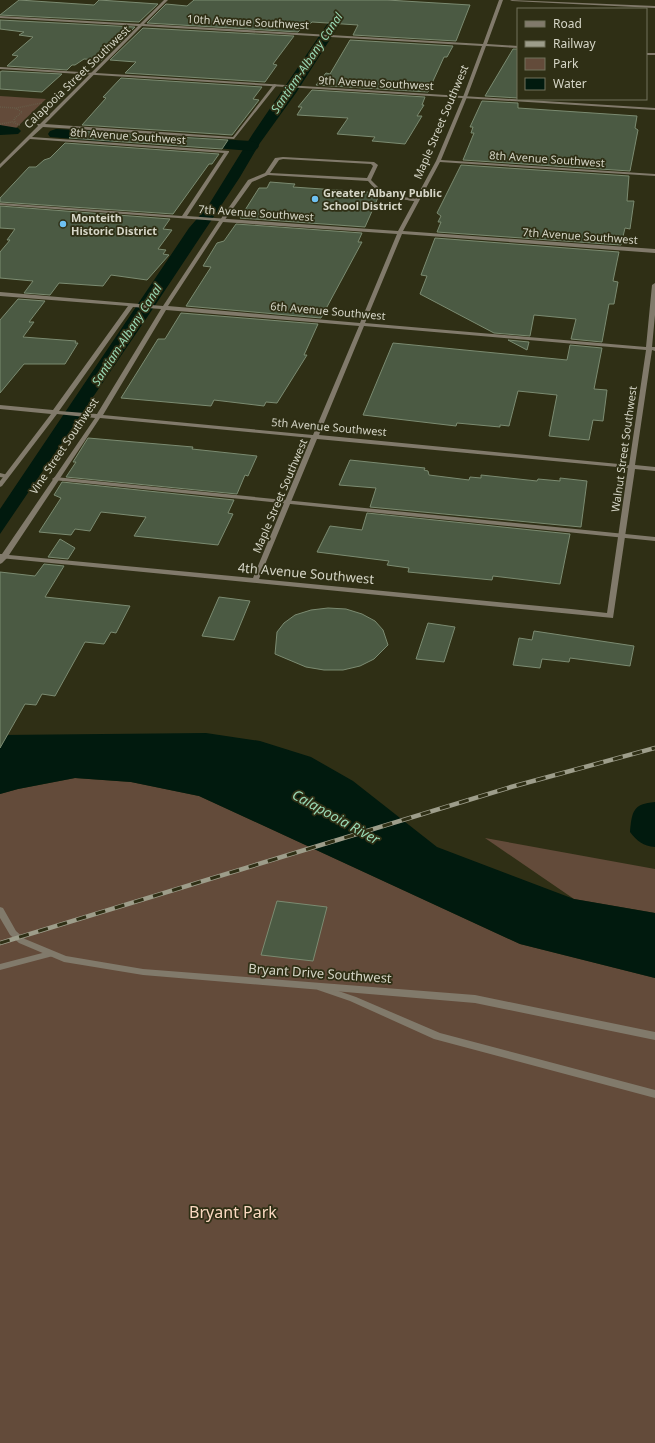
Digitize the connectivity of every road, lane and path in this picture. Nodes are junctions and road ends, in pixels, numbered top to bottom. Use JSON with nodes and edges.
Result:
{"nodes":[{"id":1,"x":166,"y":0,"type":"edge"},
{"id":2,"x":501,"y":0,"type":"edge"},
{"id":3,"x":512,"y":0,"type":"edge"},
{"id":4,"x":655,"y":7,"type":"edge"},
{"id":5,"x":0,"y":17,"type":"edge"},
{"id":6,"x":142,"y":25,"type":"junction"},
{"id":7,"x":484,"y":45,"type":"junction"},
{"id":8,"x":517,"y":47,"type":"edge"},
{"id":9,"x":0,"y":68,"type":"edge"},
{"id":10,"x":91,"y":74,"type":"junction"},
{"id":11,"x":275,"y":86,"type":"junction"},
{"id":12,"x":465,"y":97,"type":"junction"},
{"id":13,"x":12,"y":104,"type":"dead end"},
{"id":14,"x":0,"y":107,"type":"edge"},
{"id":15,"x":8,"y":107,"type":"junction"},
{"id":16,"x":655,"y":109,"type":"edge"},
{"id":17,"x":0,"y":124,"type":"edge"},
{"id":18,"x":39,"y":125,"type":"junction"},
{"id":19,"x":28,"y":138,"type":"junction"},
{"id":20,"x":438,"y":161,"type":"junction"},
{"id":21,"x":0,"y":167,"type":"edge"},
{"id":22,"x":267,"y":174,"type":"junction"},
{"id":23,"x":655,"y":174,"type":"edge"},
{"id":24,"x":369,"y":180,"type":"junction"},
{"id":25,"x":417,"y":200,"type":"junction"},
{"id":26,"x":0,"y":204,"type":"edge"},
{"id":27,"x":183,"y":218,"type":"junction"},
{"id":28,"x":222,"y":220,"type":"junction"},
{"id":29,"x":400,"y":233,"type":"junction"},
{"id":30,"x":655,"y":251,"type":"edge"},
{"id":31,"x":655,"y":285,"type":"edge"},
{"id":32,"x":0,"y":294,"type":"edge"},
{"id":33,"x":133,"y":305,"type":"junction"},
{"id":34,"x":165,"y":307,"type":"junction"},
{"id":35,"x":362,"y":324,"type":"junction"},
{"id":36,"x":652,"y":349,"type":"edge"},
{"id":37,"x":0,"y":407,"type":"edge"},
{"id":38,"x":55,"y":412,"type":"junction"},
{"id":39,"x":99,"y":416,"type":"junction"},
{"id":40,"x":316,"y":436,"type":"junction"},
{"id":41,"x":631,"y":467,"type":"junction"},
{"id":42,"x":655,"y":469,"type":"edge"},
{"id":43,"x":3,"y":475,"type":"edge"},
{"id":44,"x":55,"y":479,"type":"junction"},
{"id":45,"x":0,"y":485,"type":"edge"},
{"id":46,"x":288,"y":503,"type":"junction"},
{"id":47,"x":622,"y":536,"type":"junction"},
{"id":48,"x":655,"y":539,"type":"edge"},
{"id":49,"x":1,"y":558,"type":"edge"},
{"id":50,"x":255,"y":580,"type":"junction"},
{"id":51,"x":610,"y":616,"type":"joint"},
{"id":52,"x":0,"y":910,"type":"edge"},
{"id":53,"x":50,"y":954,"type":"junction"},
{"id":54,"x":0,"y":967,"type":"edge"},
{"id":55,"x":320,"y":987,"type":"junction"},
{"id":56,"x":655,"y":1036,"type":"edge"},
{"id":57,"x":655,"y":1094,"type":"edge"}],
"edges":[{"from":1,"to":6,"type":"street","name":"Calapooia Street Southwest"},
{"from":2,"to":7,"type":"street","name":"Maple Street Southwest"},
{"from":3,"to":4,"type":"street"},
{"from":5,"to":6,"type":"street","name":"10th Avenue Southwest"},
{"from":6,"to":7,"type":"street","name":"10th Avenue Southwest"},
{"from":6,"to":10,"type":"street","name":"Calapooia Street Southwest"},
{"from":7,"to":8,"type":"street","name":"10th Avenue Southwest"},
{"from":7,"to":12,"type":"street","name":"Maple Street Southwest"},
{"from":9,"to":10,"type":"street","name":"9th Avenue Southwest"},
{"from":10,"to":11,"type":"street","name":"9th Avenue Southwest"},
{"from":10,"to":18,"type":"street","name":"Calapooia Street Southwest"},
{"from":11,"to":12,"type":"street","name":"9th Avenue Southwest"},
{"from":11,"to":18,"type":"street","name":"8th Avenue Southwest"},
{"from":12,"to":16,"type":"street","name":"9th Avenue Southwest"},
{"from":12,"to":20,"type":"street","name":"Maple Street Southwest"},
{"from":13,"to":15,"type":"path"},
{"from":14,"to":15,"type":"path"},
{"from":15,"to":17,"type":"path"},
{"from":18,"to":19,"type":"street","name":"Calapooia Street Southwest"},
{"from":19,"to":21,"type":"street","name":"Calapooia Street Southwest"},
{"from":19,"to":27,"type":"street","name":"8th Avenue Southwest"},
{"from":20,"to":23,"type":"street","name":"8th Avenue Southwest"},
{"from":20,"to":25,"type":"street","name":"Maple Street Southwest"},
{"from":22,"to":24,"type":"street"},
{"from":22,"to":24,"type":"street"},
{"from":22,"to":28,"type":"street","name":"Vine Street Southwest"},
{"from":24,"to":25,"type":"street"},
{"from":25,"to":29,"type":"street","name":"Maple Street Southwest"},
{"from":26,"to":27,"type":"street","name":"7th Avenue Southwest"},
{"from":27,"to":28,"type":"street","name":"7th Avenue Southwest"},
{"from":28,"to":29,"type":"street","name":"7th Avenue Southwest"},
{"from":28,"to":34,"type":"street","name":"Vine Street Southwest"},
{"from":29,"to":30,"type":"street","name":"7th Avenue Southwest"},
{"from":29,"to":35,"type":"street","name":"Maple Street Southwest"},
{"from":31,"to":36,"type":"street","name":"Walnut Street Southwest"},
{"from":32,"to":33,"type":"street","name":"6th Avenue Southwest"},
{"from":33,"to":34,"type":"street","name":"6th Avenue Southwest"},
{"from":33,"to":38,"type":"street","name":"Vine Street Southwest"},
{"from":34,"to":35,"type":"street","name":"6th Avenue Southwest"},
{"from":34,"to":39,"type":"street","name":"Vine Street Southwest"},
{"from":35,"to":36,"type":"street","name":"6th Avenue Southwest"},
{"from":35,"to":40,"type":"street","name":"Maple Street Southwest"},
{"from":36,"to":41,"type":"street","name":"Walnut Street Southwest"},
{"from":37,"to":38,"type":"street","name":"5th Avenue Southwest"},
{"from":38,"to":39,"type":"street","name":"5th Avenue Southwest"},
{"from":38,"to":43,"type":"street","name":"Vine Street Southwest"},
{"from":39,"to":40,"type":"street","name":"5th Avenue Southwest"},
{"from":39,"to":44,"type":"street","name":"Vine Street Southwest"},
{"from":40,"to":41,"type":"street","name":"5th Avenue Southwest"},
{"from":40,"to":46,"type":"street","name":"Maple Street Southwest"},
{"from":41,"to":42,"type":"street","name":"5th Avenue Southwest"},
{"from":41,"to":47,"type":"street","name":"Walnut Street Southwest"},
{"from":43,"to":45,"type":"street","name":"Vine Street Southwest"},
{"from":44,"to":46,"type":"street"},
{"from":44,"to":49,"type":"street","name":"Vine Street Southwest"},
{"from":46,"to":47,"type":"street"},
{"from":46,"to":50,"type":"street","name":"Maple Street Southwest"},
{"from":47,"to":48,"type":"street"},
{"from":47,"to":51,"type":"street","name":"Walnut Street Southwest"},
{"from":49,"to":50,"type":"street","name":"4th Avenue Southwest"},
{"from":50,"to":51,"type":"street","name":"4th Avenue Southwest"},
{"from":52,"to":53,"type":"street","name":"Bryant Drive Southwest"},
{"from":53,"to":54,"type":"street"},
{"from":53,"to":55,"type":"street","name":"Bryant Drive Southwest"},
{"from":55,"to":56,"type":"street","name":"Bryant Drive Southwest"},
{"from":55,"to":57,"type":"street"}]}
